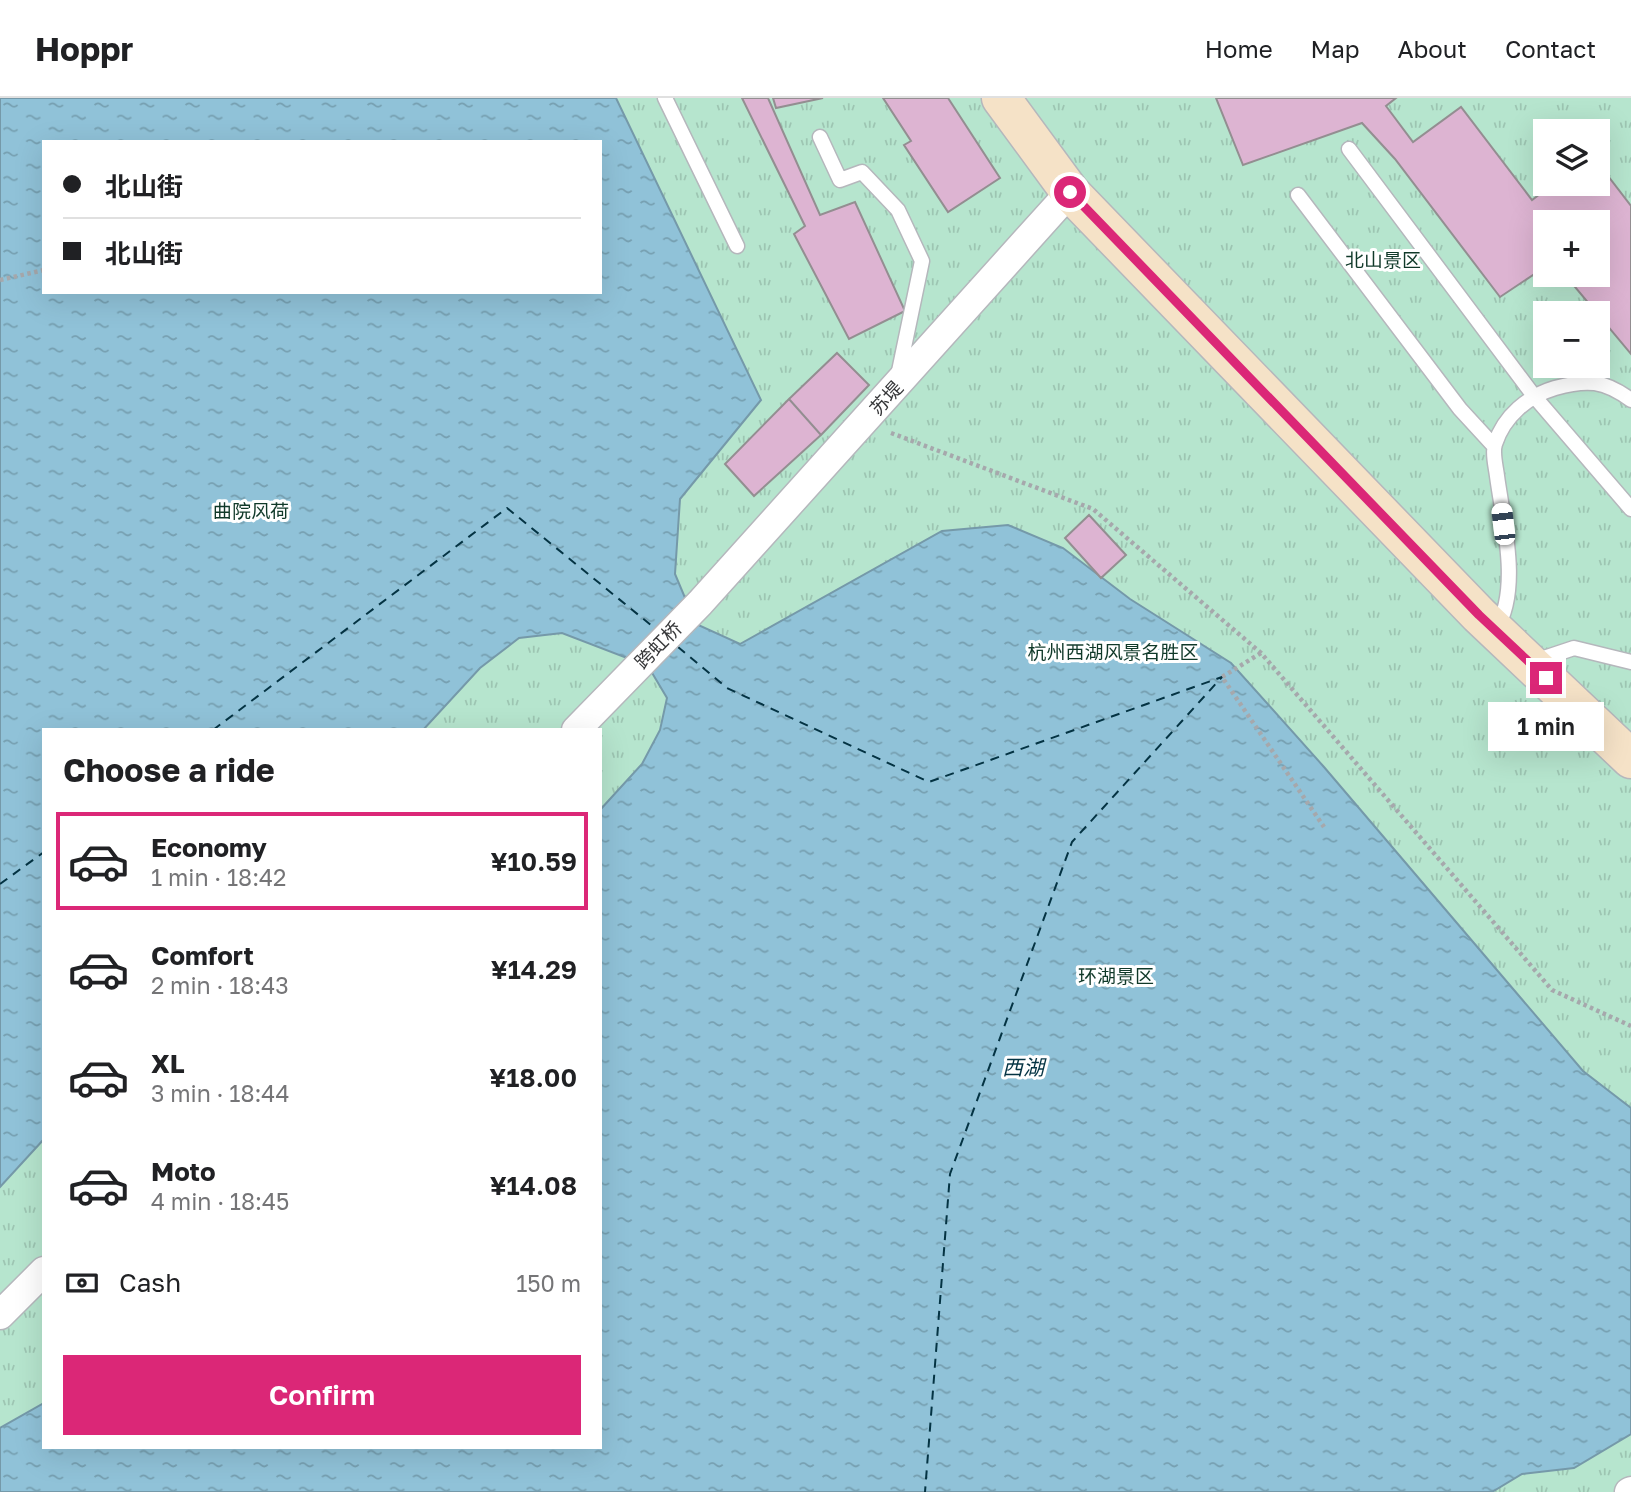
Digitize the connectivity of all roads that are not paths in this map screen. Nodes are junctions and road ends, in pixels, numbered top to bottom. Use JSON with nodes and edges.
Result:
{"nodes":[{"id":1,"x":665,"y":98,"type":"edge"},
{"id":2,"x":1001,"y":98,"type":"edge"},
{"id":3,"x":820,"y":137,"type":"dead end"},
{"id":4,"x":1349,"y":149,"type":"dead end"},
{"id":5,"x":1070,"y":192,"type":"junction"},
{"id":6,"x":1298,"y":195,"type":"dead end"},
{"id":7,"x":737,"y":246,"type":"dead end"},
{"id":8,"x":896,"y":388,"type":"junction"},
{"id":9,"x":1534,"y":396,"type":"junction"},
{"id":10,"x":1631,"y":400,"type":"edge"},
{"id":11,"x":1494,"y":446,"type":"junction"},
{"id":12,"x":1631,"y":509,"type":"edge"},
{"id":13,"x":700,"y":603,"type":"joint"},
{"id":14,"x":1496,"y":630,"type":"junction"},
{"id":15,"x":1529,"y":662,"type":"junction"},
{"id":16,"x":1631,"y":662,"type":"edge"},
{"id":17,"x":578,"y":728,"type":"edge"},
{"id":18,"x":1631,"y":759,"type":"edge"},
{"id":19,"x":42,"y":1273,"type":"edge"},
{"id":20,"x":0,"y":1315,"type":"edge"}],
"edges":[{"from":1,"to":7,"type":"lane"},
{"from":2,"to":5,"type":"main road"},
{"from":3,"to":8,"type":"lane"},
{"from":4,"to":9,"type":"lane"},
{"from":5,"to":8,"type":"street","name":"苏堤"},
{"from":5,"to":14,"type":"main road"},
{"from":6,"to":11,"type":"lane"},
{"from":8,"to":13,"type":"street","name":"苏堤"},
{"from":9,"to":10,"type":"lane"},
{"from":9,"to":11,"type":"lane"},
{"from":9,"to":12,"type":"lane"},
{"from":11,"to":14,"type":"lane"},
{"from":13,"to":17,"type":"street","name":"跨虹桥"},
{"from":14,"to":15,"type":"main road"},
{"from":15,"to":16,"type":"lane"},
{"from":15,"to":18,"type":"main road"},
{"from":19,"to":20,"type":"street"}]}
